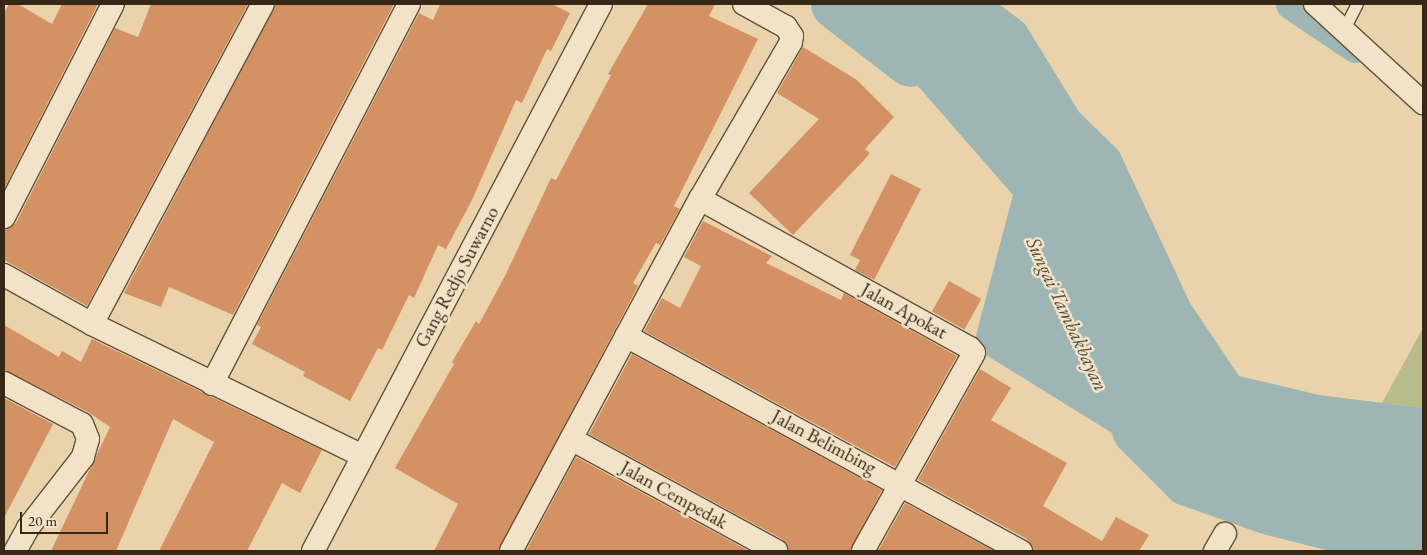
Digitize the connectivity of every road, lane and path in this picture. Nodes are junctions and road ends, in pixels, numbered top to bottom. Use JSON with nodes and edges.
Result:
{"nodes":[{"id":1,"x":114,"y":4,"type":"edge"},
{"id":2,"x":263,"y":4,"type":"edge"},
{"id":3,"x":409,"y":4,"type":"edge"},
{"id":4,"x":601,"y":4,"type":"edge"},
{"id":5,"x":744,"y":4,"type":"edge"},
{"id":6,"x":1316,"y":4,"type":"edge"},
{"id":7,"x":1357,"y":4,"type":"edge"},
{"id":8,"x":1344,"y":29,"type":"junction"},
{"id":9,"x":1423,"y":103,"type":"edge"},
{"id":10,"x":700,"y":199,"type":"junction"},
{"id":11,"x":4,"y":216,"type":"edge"},
{"id":12,"x":4,"y":275,"type":"edge"},
{"id":13,"x":92,"y":324,"type":"junction"},
{"id":14,"x":626,"y":336,"type":"junction"},
{"id":15,"x":4,"y":383,"type":"edge"},
{"id":16,"x":212,"y":384,"type":"junction"},
{"id":17,"x":571,"y":439,"type":"junction"},
{"id":18,"x":363,"y":456,"type":"junction"},
{"id":19,"x":901,"y":483,"type":"junction"},
{"id":20,"x":15,"y":551,"type":"edge"},
{"id":21,"x":313,"y":551,"type":"edge"},
{"id":22,"x":511,"y":551,"type":"edge"},
{"id":23,"x":776,"y":551,"type":"edge"},
{"id":24,"x":863,"y":551,"type":"edge"},
{"id":25,"x":1021,"y":551,"type":"edge"}],
"edges":[{"from":1,"to":11,"type":"street"},
{"from":2,"to":13,"type":"street"},
{"from":3,"to":16,"type":"street"},
{"from":4,"to":18,"type":"street","name":"Gang Redjo Suwarno"},
{"from":5,"to":10,"type":"street"},
{"from":6,"to":8,"type":"street"},
{"from":7,"to":8,"type":"lane"},
{"from":8,"to":9,"type":"street"},
{"from":10,"to":14,"type":"street"},
{"from":10,"to":19,"type":"street","name":"Jalan Apokat"},
{"from":12,"to":13,"type":"street"},
{"from":13,"to":16,"type":"street"},
{"from":14,"to":17,"type":"street"},
{"from":14,"to":19,"type":"street","name":"Jalan Belimbing"},
{"from":15,"to":20,"type":"street"},
{"from":16,"to":18,"type":"street"},
{"from":17,"to":22,"type":"street"},
{"from":17,"to":23,"type":"street","name":"Jalan Cempedak"},
{"from":18,"to":21,"type":"street","name":"Gang Redjo Suwarno"},
{"from":19,"to":24,"type":"street","name":"Jalan Apokat"},
{"from":19,"to":25,"type":"street","name":"Jalan Belimbing"}]}
